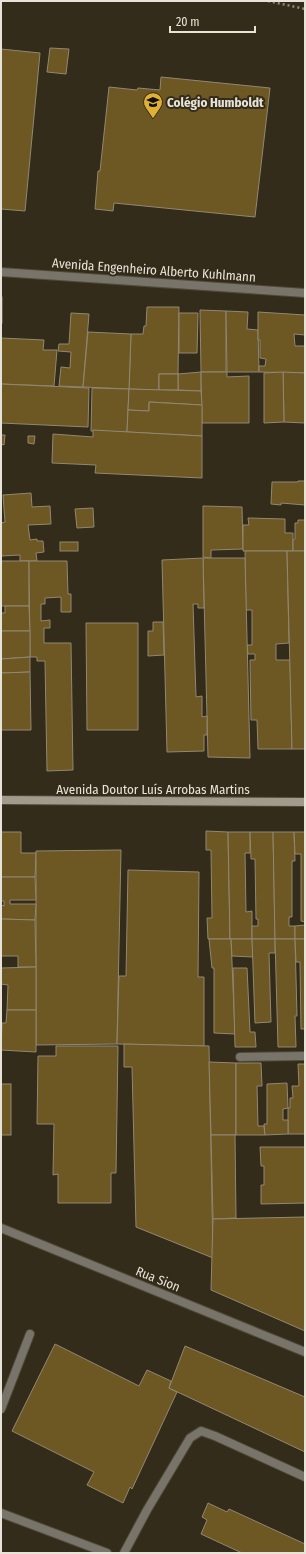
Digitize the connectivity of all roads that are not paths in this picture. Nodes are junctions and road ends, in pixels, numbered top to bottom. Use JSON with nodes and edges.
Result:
{"nodes":[{"id":1,"x":1,"y":272,"type":"edge"},
{"id":2,"x":305,"y":293,"type":"edge"},
{"id":3,"x":1,"y":800,"type":"edge"},
{"id":4,"x":305,"y":802,"type":"edge"},
{"id":5,"x":305,"y":1056,"type":"edge"},
{"id":6,"x":240,"y":1057,"type":"dead end"},
{"id":7,"x":1,"y":1228,"type":"edge"},
{"id":8,"x":30,"y":1334,"type":"dead end"},
{"id":9,"x":305,"y":1352,"type":"edge"},
{"id":10,"x":1,"y":1409,"type":"edge"},
{"id":11,"x":305,"y":1477,"type":"edge"},
{"id":12,"x":1,"y":1514,"type":"edge"},
{"id":13,"x":107,"y":1553,"type":"edge"},
{"id":14,"x":124,"y":1553,"type":"edge"}],
"edges":[{"from":1,"to":2,"type":"street","name":"Avenida Engenheiro Alberto Kuhlmann"},
{"from":3,"to":4,"type":"street","name":"Avenida Doutor Luís Arrobas Martins"},
{"from":5,"to":6,"type":"street"},
{"from":7,"to":9,"type":"street","name":"Rua Sion"},
{"from":8,"to":10,"type":"street"},
{"from":11,"to":14,"type":"street"},
{"from":12,"to":13,"type":"street"}]}
